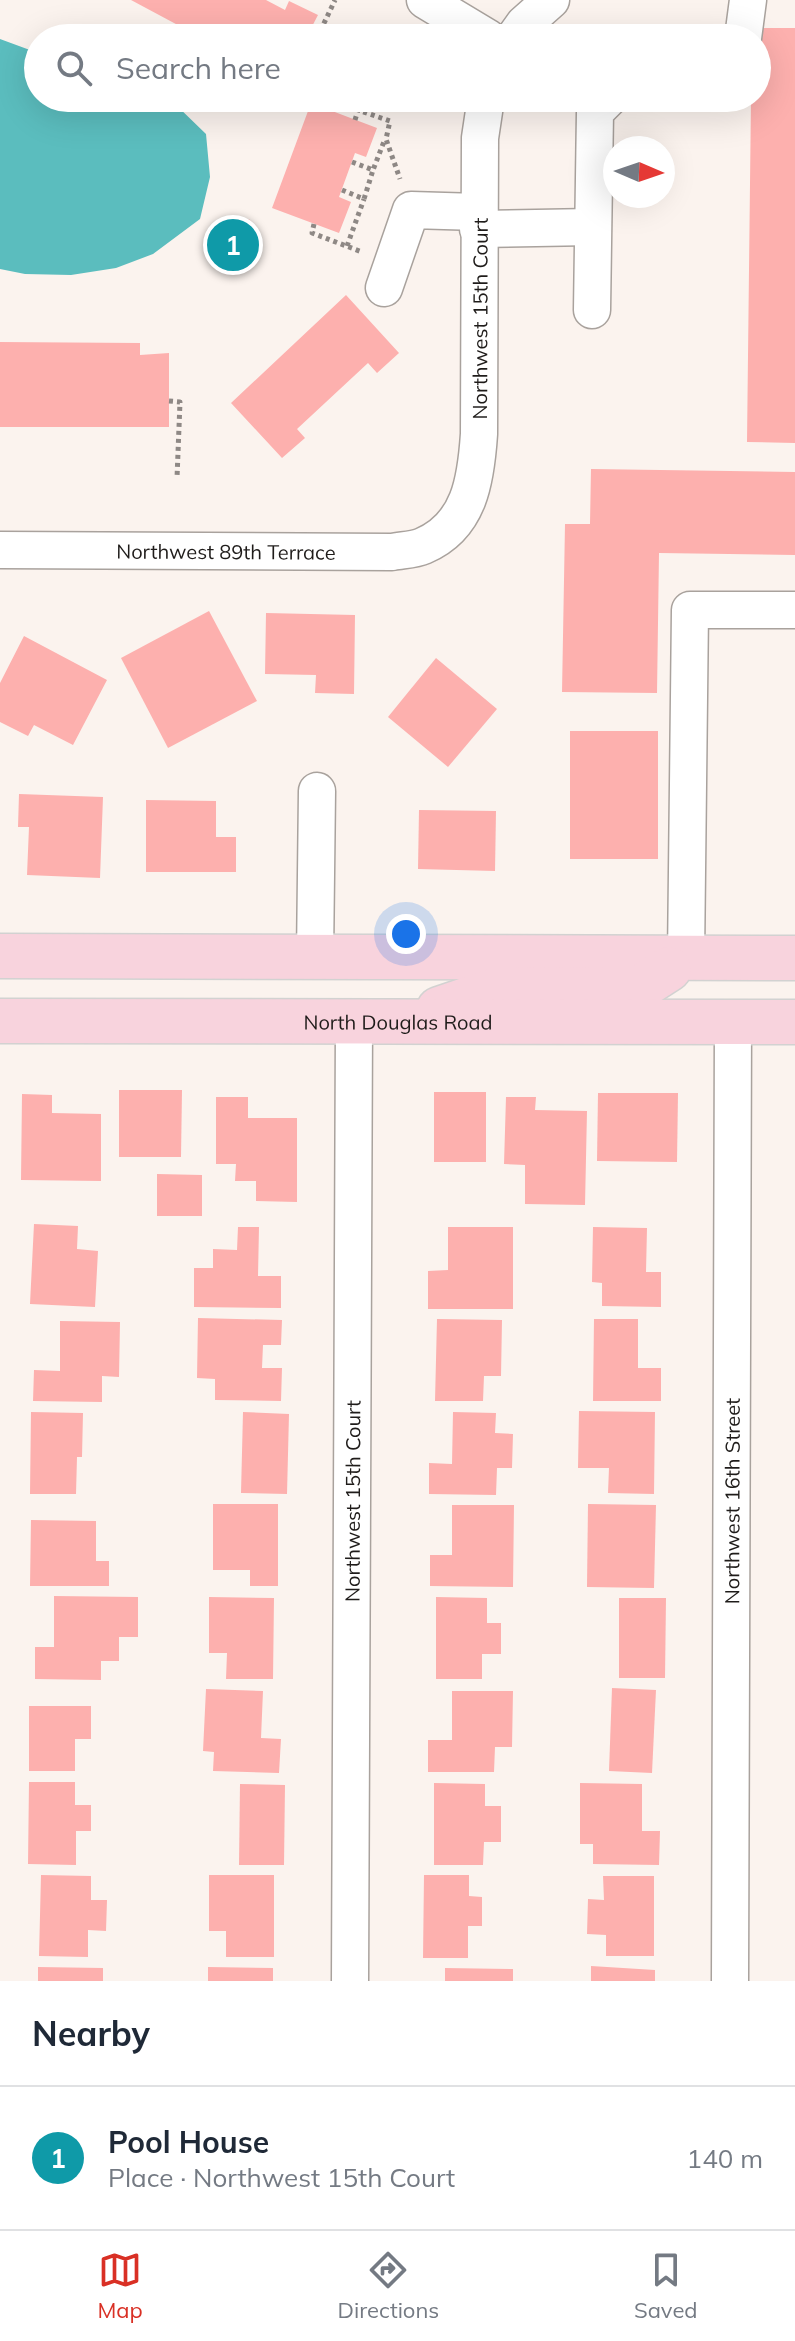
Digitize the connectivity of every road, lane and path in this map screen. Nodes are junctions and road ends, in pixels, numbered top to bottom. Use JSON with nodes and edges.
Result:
{"nodes":[{"id":1,"x":335,"y":0,"type":"edge"},
{"id":2,"x":425,"y":0,"type":"edge"},
{"id":3,"x":551,"y":0,"type":"edge"},
{"id":4,"x":721,"y":0,"type":"edge"},
{"id":5,"x":748,"y":0,"type":"edge"},
{"id":6,"x":324,"y":24,"type":"edge"},
{"id":7,"x":465,"y":24,"type":"edge"},
{"id":8,"x":524,"y":24,"type":"edge"},
{"id":9,"x":722,"y":24,"type":"edge"},
{"id":10,"x":745,"y":24,"type":"edge"},
{"id":11,"x":357,"y":112,"type":"edge"},
{"id":12,"x":364,"y":112,"type":"edge"},
{"id":13,"x":484,"y":112,"type":"edge"},
{"id":14,"x":595,"y":112,"type":"edge"},
{"id":15,"x":355,"y":120,"type":"dead end"},
{"id":16,"x":386,"y":139,"type":"junction"},
{"id":17,"x":352,"y":162,"type":"dead end"},
{"id":18,"x":373,"y":170,"type":"junction"},
{"id":19,"x":342,"y":190,"type":"dead end"},
{"id":20,"x":364,"y":199,"type":"junction"},
{"id":21,"x":411,"y":210,"type":"junction"},
{"id":22,"x":478,"y":220,"type":"junction"},
{"id":23,"x":314,"y":224,"type":"dead end"},
{"id":24,"x":592,"y":227,"type":"junction"},
{"id":25,"x":347,"y":246,"type":"junction"},
{"id":26,"x":388,"y":276,"type":"joint"},
{"id":27,"x":592,"y":310,"type":"dead end"},
{"id":28,"x":169,"y":401,"type":"dead end"},
{"id":29,"x":177,"y":478,"type":"dead end"},
{"id":30,"x":446,"y":533,"type":"joint"},
{"id":31,"x":0,"y":550,"type":"edge"},
{"id":32,"x":795,"y":610,"type":"edge"},
{"id":33,"x":317,"y":791,"type":"dead end"},
{"id":34,"x":0,"y":956,"type":"edge"},
{"id":35,"x":315,"y":957,"type":"junction"},
{"id":36,"x":686,"y":958,"type":"junction"},
{"id":37,"x":795,"y":958,"type":"edge"},
{"id":38,"x":0,"y":1021,"type":"edge"},
{"id":39,"x":354,"y":1021,"type":"junction"},
{"id":40,"x":402,"y":1021,"type":"junction"},
{"id":41,"x":733,"y":1022,"type":"junction"},
{"id":42,"x":795,"y":1022,"type":"edge"},
{"id":43,"x":350,"y":1981,"type":"edge"},
{"id":44,"x":730,"y":1981,"type":"edge"}],
"edges":[{"from":1,"to":6,"type":"path"},
{"from":2,"to":7,"type":"street"},
{"from":3,"to":8,"type":"street"},
{"from":4,"to":9,"type":"street"},
{"from":5,"to":10,"type":"street"},
{"from":11,"to":15,"type":"path"},
{"from":12,"to":16,"type":"path"},
{"from":13,"to":22,"type":"street","name":"Northwest 15th Court"},
{"from":14,"to":24,"type":"street"},
{"from":16,"to":18,"type":"path"},
{"from":16,"to":21,"type":"path"},
{"from":17,"to":18,"type":"path"},
{"from":18,"to":20,"type":"path"},
{"from":19,"to":20,"type":"path"},
{"from":20,"to":25,"type":"path"},
{"from":21,"to":22,"type":"street"},
{"from":21,"to":26,"type":"street"},
{"from":22,"to":24,"type":"street"},
{"from":22,"to":30,"type":"street","name":"Northwest 15th Court"},
{"from":23,"to":25,"type":"path"},
{"from":24,"to":27,"type":"street"},
{"from":25,"to":26,"type":"path"},
{"from":28,"to":29,"type":"path"},
{"from":30,"to":31,"type":"street","name":"Northwest 89th Terrace"},
{"from":32,"to":36,"type":"street"},
{"from":33,"to":35,"type":"street"},
{"from":34,"to":35,"type":"main road"},
{"from":35,"to":36,"type":"main road"},
{"from":36,"to":37,"type":"main road"},
{"from":36,"to":40,"type":"main road"},
{"from":38,"to":39,"type":"main road","name":"North Douglas Road"},
{"from":39,"to":40,"type":"main road","name":"North Douglas Road"},
{"from":39,"to":43,"type":"street","name":"Northwest 15th Court"},
{"from":40,"to":41,"type":"main road","name":"North Douglas Road"},
{"from":41,"to":42,"type":"main road","name":"North Douglas Road"},
{"from":41,"to":44,"type":"street","name":"Northwest 16th Street"}]}
